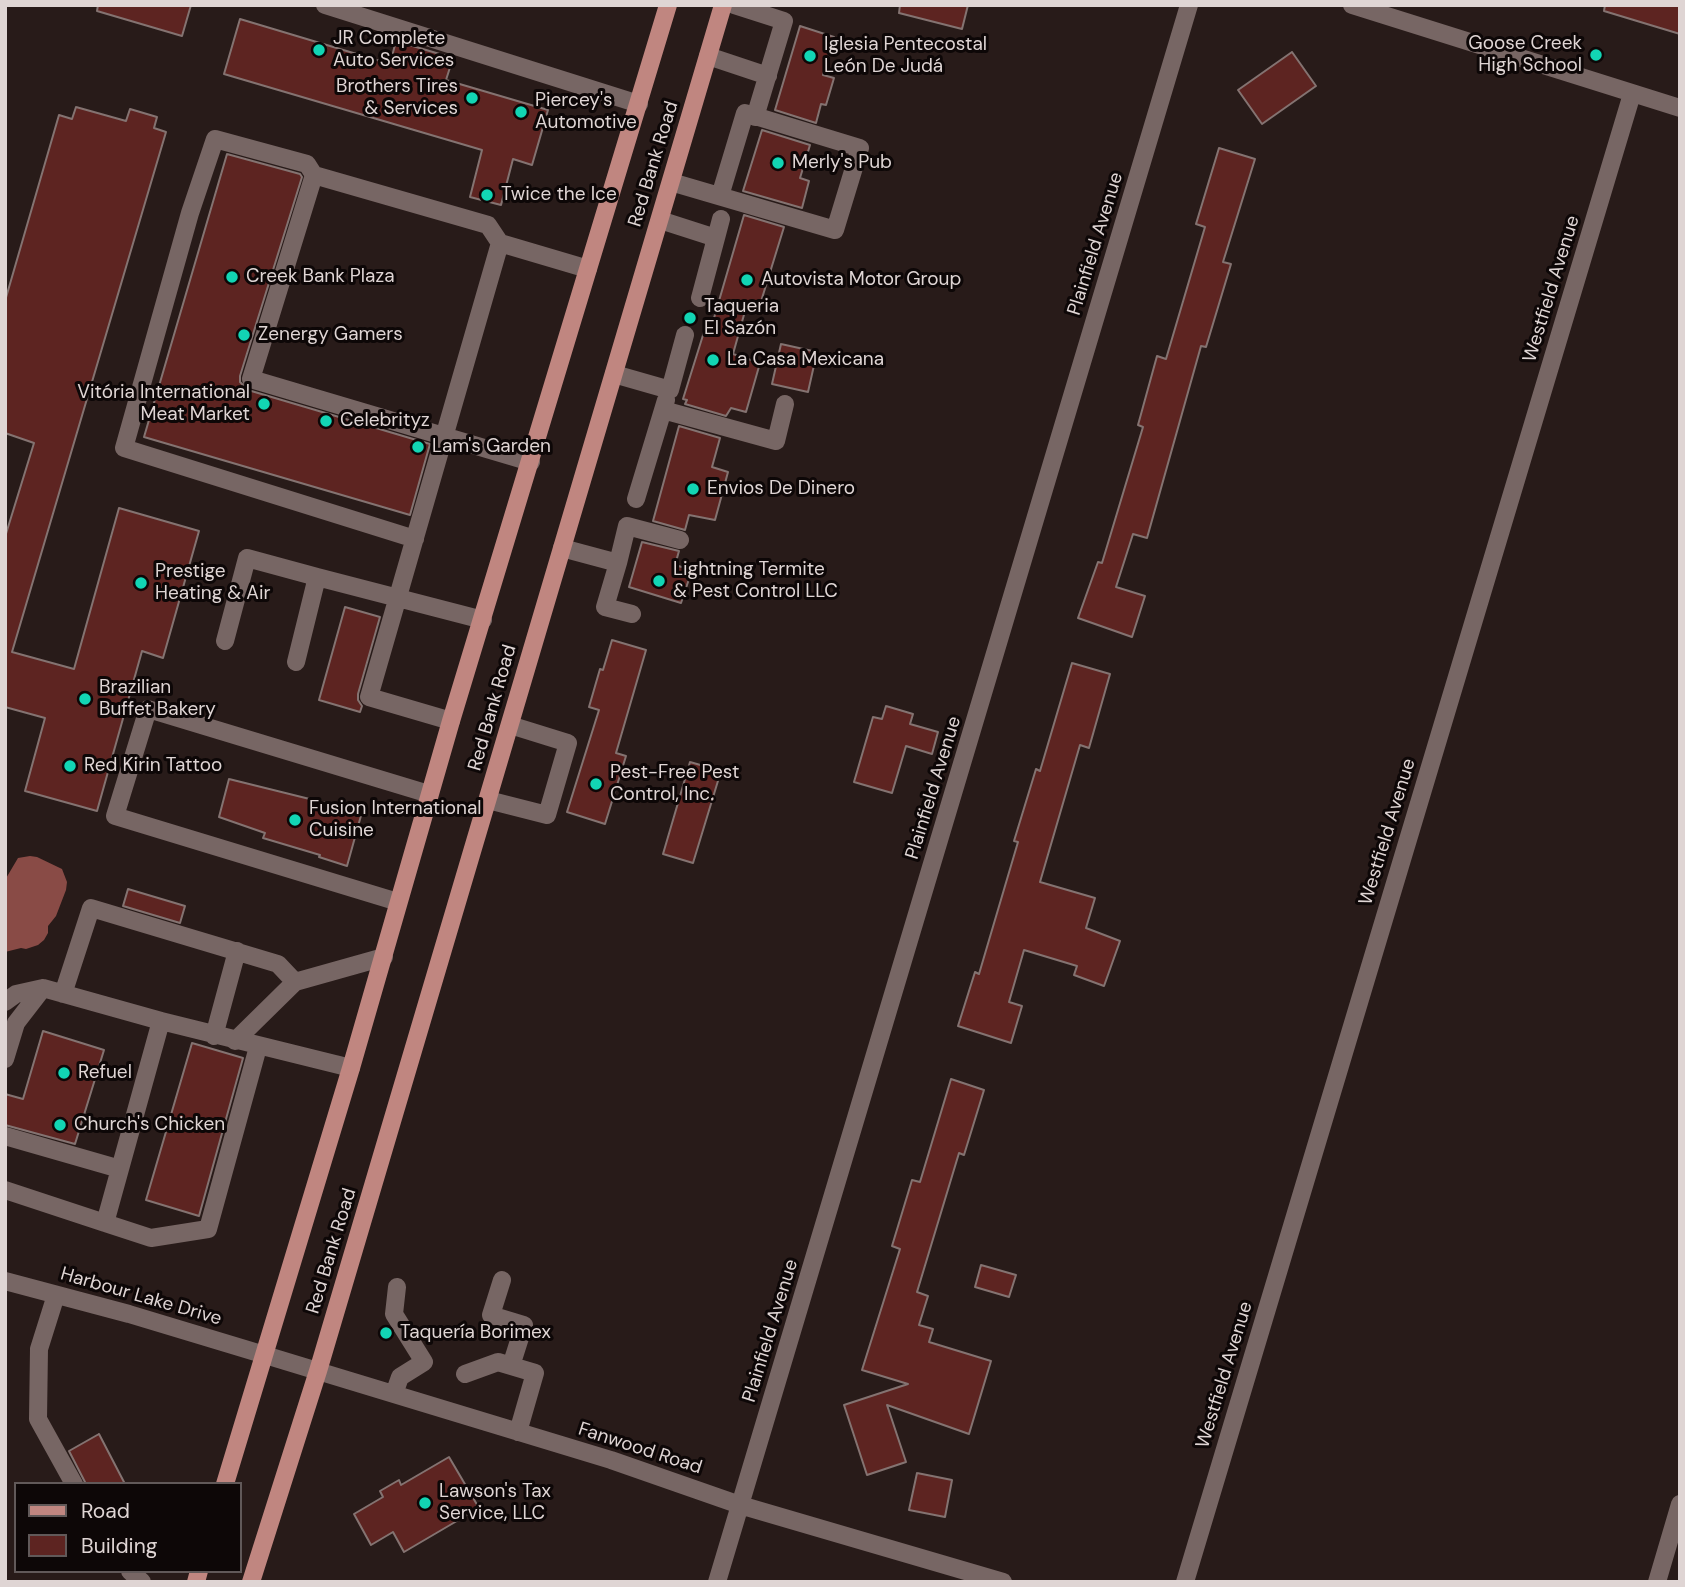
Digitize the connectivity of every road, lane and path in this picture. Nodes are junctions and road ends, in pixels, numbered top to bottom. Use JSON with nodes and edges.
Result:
{"nodes":[{"id":1,"x":325,"y":5,"type":"edge"},
{"id":2,"x":668,"y":5,"type":"edge"},
{"id":3,"x":710,"y":5,"type":"edge"},
{"id":4,"x":723,"y":5,"type":"edge"},
{"id":5,"x":734,"y":5,"type":"edge"},
{"id":6,"x":1189,"y":5,"type":"edge"},
{"id":7,"x":1352,"y":5,"type":"edge"},
{"id":8,"x":1394,"y":11,"type":"edge"},
{"id":9,"x":717,"y":27,"type":"junction"},
{"id":10,"x":708,"y":56,"type":"junction"},
{"id":11,"x":768,"y":76,"type":"junction"},
{"id":12,"x":1632,"y":94,"type":"junction"},
{"id":13,"x":639,"y":104,"type":"junction"},
{"id":14,"x":1680,"y":107,"type":"edge"},
{"id":15,"x":755,"y":117,"type":"junction"},
{"id":16,"x":314,"y":175,"type":"junction"},
{"id":17,"x":671,"y":182,"type":"junction"},
{"id":18,"x":720,"y":195,"type":"junction"},
{"id":19,"x":721,"y":219,"type":"dead end"},
{"id":20,"x":660,"y":220,"type":"junction"},
{"id":21,"x":716,"y":238,"type":"junction"},
{"id":22,"x":500,"y":243,"type":"junction"},
{"id":23,"x":588,"y":269,"type":"junction"},
{"id":24,"x":700,"y":298,"type":"dead end"},
{"id":25,"x":685,"y":335,"type":"dead end"},
{"id":26,"x":614,"y":374,"type":"junction"},
{"id":27,"x":670,"y":390,"type":"junction"},
{"id":28,"x":785,"y":404,"type":"dead end"},
{"id":29,"x":663,"y":411,"type":"junction"},
{"id":30,"x":444,"y":436,"type":"junction"},
{"id":31,"x":531,"y":462,"type":"junction"},
{"id":32,"x":636,"y":499,"type":"dead end"},
{"id":33,"x":415,"y":539,"type":"junction"},
{"id":34,"x":680,"y":540,"type":"dead end"},
{"id":35,"x":562,"y":548,"type":"junction"},
{"id":36,"x":618,"y":563,"type":"junction"},
{"id":37,"x":317,"y":577,"type":"junction"},
{"id":38,"x":398,"y":596,"type":"junction"},
{"id":39,"x":632,"y":614,"type":"dead end"},
{"id":40,"x":483,"y":620,"type":"junction"},
{"id":41,"x":225,"y":641,"type":"dead end"},
{"id":42,"x":296,"y":662,"type":"dead end"},
{"id":43,"x":451,"y":721,"type":"junction"},
{"id":44,"x":510,"y":725,"type":"junction"},
{"id":45,"x":429,"y":794,"type":"junction"},
{"id":46,"x":488,"y":800,"type":"junction"},
{"id":47,"x":398,"y":902,"type":"junction"},
{"id":48,"x":237,"y":951,"type":"junction"},
{"id":49,"x":384,"y":957,"type":"junction"},
{"id":50,"x":295,"y":982,"type":"junction"},
{"id":51,"x":43,"y":988,"type":"junction"},
{"id":52,"x":63,"y":994,"type":"junction"},
{"id":53,"x":5,"y":1002,"type":"edge"},
{"id":54,"x":161,"y":1021,"type":"junction"},
{"id":55,"x":214,"y":1035,"type":"junction"},
{"id":56,"x":235,"y":1041,"type":"junction"},
{"id":57,"x":258,"y":1047,"type":"junction"},
{"id":58,"x":5,"y":1059,"type":"edge"},
{"id":59,"x":351,"y":1068,"type":"junction"},
{"id":60,"x":5,"y":1136,"type":"edge"},
{"id":61,"x":120,"y":1169,"type":"junction"},
{"id":62,"x":5,"y":1190,"type":"edge"},
{"id":63,"x":105,"y":1223,"type":"junction"},
{"id":64,"x":502,"y":1280,"type":"dead end"},
{"id":65,"x":5,"y":1281,"type":"edge"},
{"id":66,"x":397,"y":1287,"type":"dead end"},
{"id":67,"x":55,"y":1294,"type":"junction"},
{"id":68,"x":265,"y":1354,"type":"junction"},
{"id":69,"x":511,"y":1366,"type":"junction"},
{"id":70,"x":318,"y":1371,"type":"junction"},
{"id":71,"x":465,"y":1374,"type":"dead end"},
{"id":72,"x":394,"y":1394,"type":"junction"},
{"id":73,"x":518,"y":1432,"type":"junction"},
{"id":74,"x":73,"y":1482,"type":"edge"},
{"id":75,"x":226,"y":1482,"type":"edge"},
{"id":76,"x":1680,"y":1504,"type":"edge"},
{"id":77,"x":740,"y":1505,"type":"junction"},
{"id":78,"x":251,"y":1582,"type":"edge"},
{"id":79,"x":717,"y":1582,"type":"edge"},
{"id":80,"x":1003,"y":1582,"type":"edge"},
{"id":81,"x":1185,"y":1582,"type":"edge"},
{"id":82,"x":1657,"y":1582,"type":"edge"}],
"edges":[{"from":1,"to":13,"type":"street"},
{"from":2,"to":13,"type":"main road","name":"Red Bank Road"},
{"from":3,"to":9,"type":"main road"},
{"from":4,"to":9,"type":"main road","name":"Red Bank Road"},
{"from":5,"to":11,"type":"street"},
{"from":6,"to":77,"type":"street","name":"Plainfield Avenue"},
{"from":7,"to":8,"type":"street"},
{"from":8,"to":12,"type":"street"},
{"from":9,"to":10,"type":"main road","name":"Red Bank Road"},
{"from":10,"to":11,"type":"street"},
{"from":10,"to":17,"type":"main road","name":"Red Bank Road"},
{"from":11,"to":15,"type":"street"},
{"from":12,"to":14,"type":"street"},
{"from":12,"to":81,"type":"street","name":"Westfield Avenue"},
{"from":13,"to":23,"type":"main road","name":"Red Bank Road"},
{"from":15,"to":18,"type":"street"},
{"from":15,"to":18,"type":"street"},
{"from":16,"to":22,"type":"street"},
{"from":16,"to":30,"type":"street"},
{"from":16,"to":33,"type":"street"},
{"from":17,"to":18,"type":"street"},
{"from":17,"to":20,"type":"main road","name":"Red Bank Road"},
{"from":19,"to":21,"type":"street"},
{"from":20,"to":21,"type":"street"},
{"from":20,"to":26,"type":"main road","name":"Red Bank Road"},
{"from":21,"to":24,"type":"street"},
{"from":22,"to":23,"type":"street"},
{"from":22,"to":30,"type":"street"},
{"from":23,"to":31,"type":"main road","name":"Red Bank Road"},
{"from":25,"to":27,"type":"street"},
{"from":26,"to":27,"type":"street"},
{"from":26,"to":35,"type":"main road","name":"Red Bank Road"},
{"from":27,"to":29,"type":"street"},
{"from":28,"to":29,"type":"street"},
{"from":29,"to":32,"type":"street"},
{"from":30,"to":31,"type":"street"},
{"from":30,"to":33,"type":"street"},
{"from":31,"to":40,"type":"main road","name":"Red Bank Road"},
{"from":33,"to":38,"type":"street"},
{"from":34,"to":36,"type":"street"},
{"from":35,"to":36,"type":"street"},
{"from":35,"to":44,"type":"main road","name":"Red Bank Road"},
{"from":36,"to":39,"type":"street"},
{"from":37,"to":38,"type":"street"},
{"from":37,"to":41,"type":"street"},
{"from":37,"to":42,"type":"street"},
{"from":38,"to":40,"type":"street"},
{"from":38,"to":43,"type":"street"},
{"from":40,"to":43,"type":"main road","name":"Red Bank Road"},
{"from":43,"to":45,"type":"main road","name":"Red Bank Road"},
{"from":44,"to":46,"type":"main road","name":"Red Bank Road"},
{"from":44,"to":46,"type":"street"},
{"from":45,"to":47,"type":"main road","name":"Red Bank Road"},
{"from":45,"to":47,"type":"street"},
{"from":46,"to":70,"type":"main road","name":"Red Bank Road"},
{"from":47,"to":49,"type":"main road","name":"Red Bank Road"},
{"from":48,"to":50,"type":"street"},
{"from":48,"to":52,"type":"street"},
{"from":48,"to":55,"type":"street"},
{"from":49,"to":50,"type":"street"},
{"from":49,"to":59,"type":"main road","name":"Red Bank Road"},
{"from":50,"to":56,"type":"street"},
{"from":51,"to":52,"type":"street"},
{"from":51,"to":53,"type":"street"},
{"from":51,"to":58,"type":"street"},
{"from":52,"to":54,"type":"street"},
{"from":54,"to":55,"type":"street"},
{"from":54,"to":61,"type":"street"},
{"from":55,"to":56,"type":"street"},
{"from":56,"to":57,"type":"street"},
{"from":57,"to":59,"type":"street"},
{"from":57,"to":63,"type":"street"},
{"from":59,"to":68,"type":"main road","name":"Red Bank Road"},
{"from":60,"to":61,"type":"street"},
{"from":61,"to":63,"type":"street"},
{"from":62,"to":63,"type":"street"},
{"from":64,"to":69,"type":"street"},
{"from":65,"to":67,"type":"street","name":"Harbour Lake Drive"},
{"from":66,"to":72,"type":"street"},
{"from":67,"to":68,"type":"street","name":"Harbour Lake Drive"},
{"from":67,"to":74,"type":"street"},
{"from":68,"to":70,"type":"street","name":"Fanwood Road"},
{"from":68,"to":75,"type":"main road","name":"Red Bank Road"},
{"from":69,"to":71,"type":"street"},
{"from":69,"to":73,"type":"street"},
{"from":70,"to":72,"type":"street","name":"Fanwood Road"},
{"from":70,"to":78,"type":"main road","name":"Red Bank Road"},
{"from":72,"to":73,"type":"street","name":"Fanwood Road"},
{"from":73,"to":77,"type":"street","name":"Fanwood Road"},
{"from":76,"to":82,"type":"street"},
{"from":77,"to":79,"type":"street","name":"Plainfield Avenue"},
{"from":77,"to":80,"type":"street","name":"Fanwood Road"}]}
